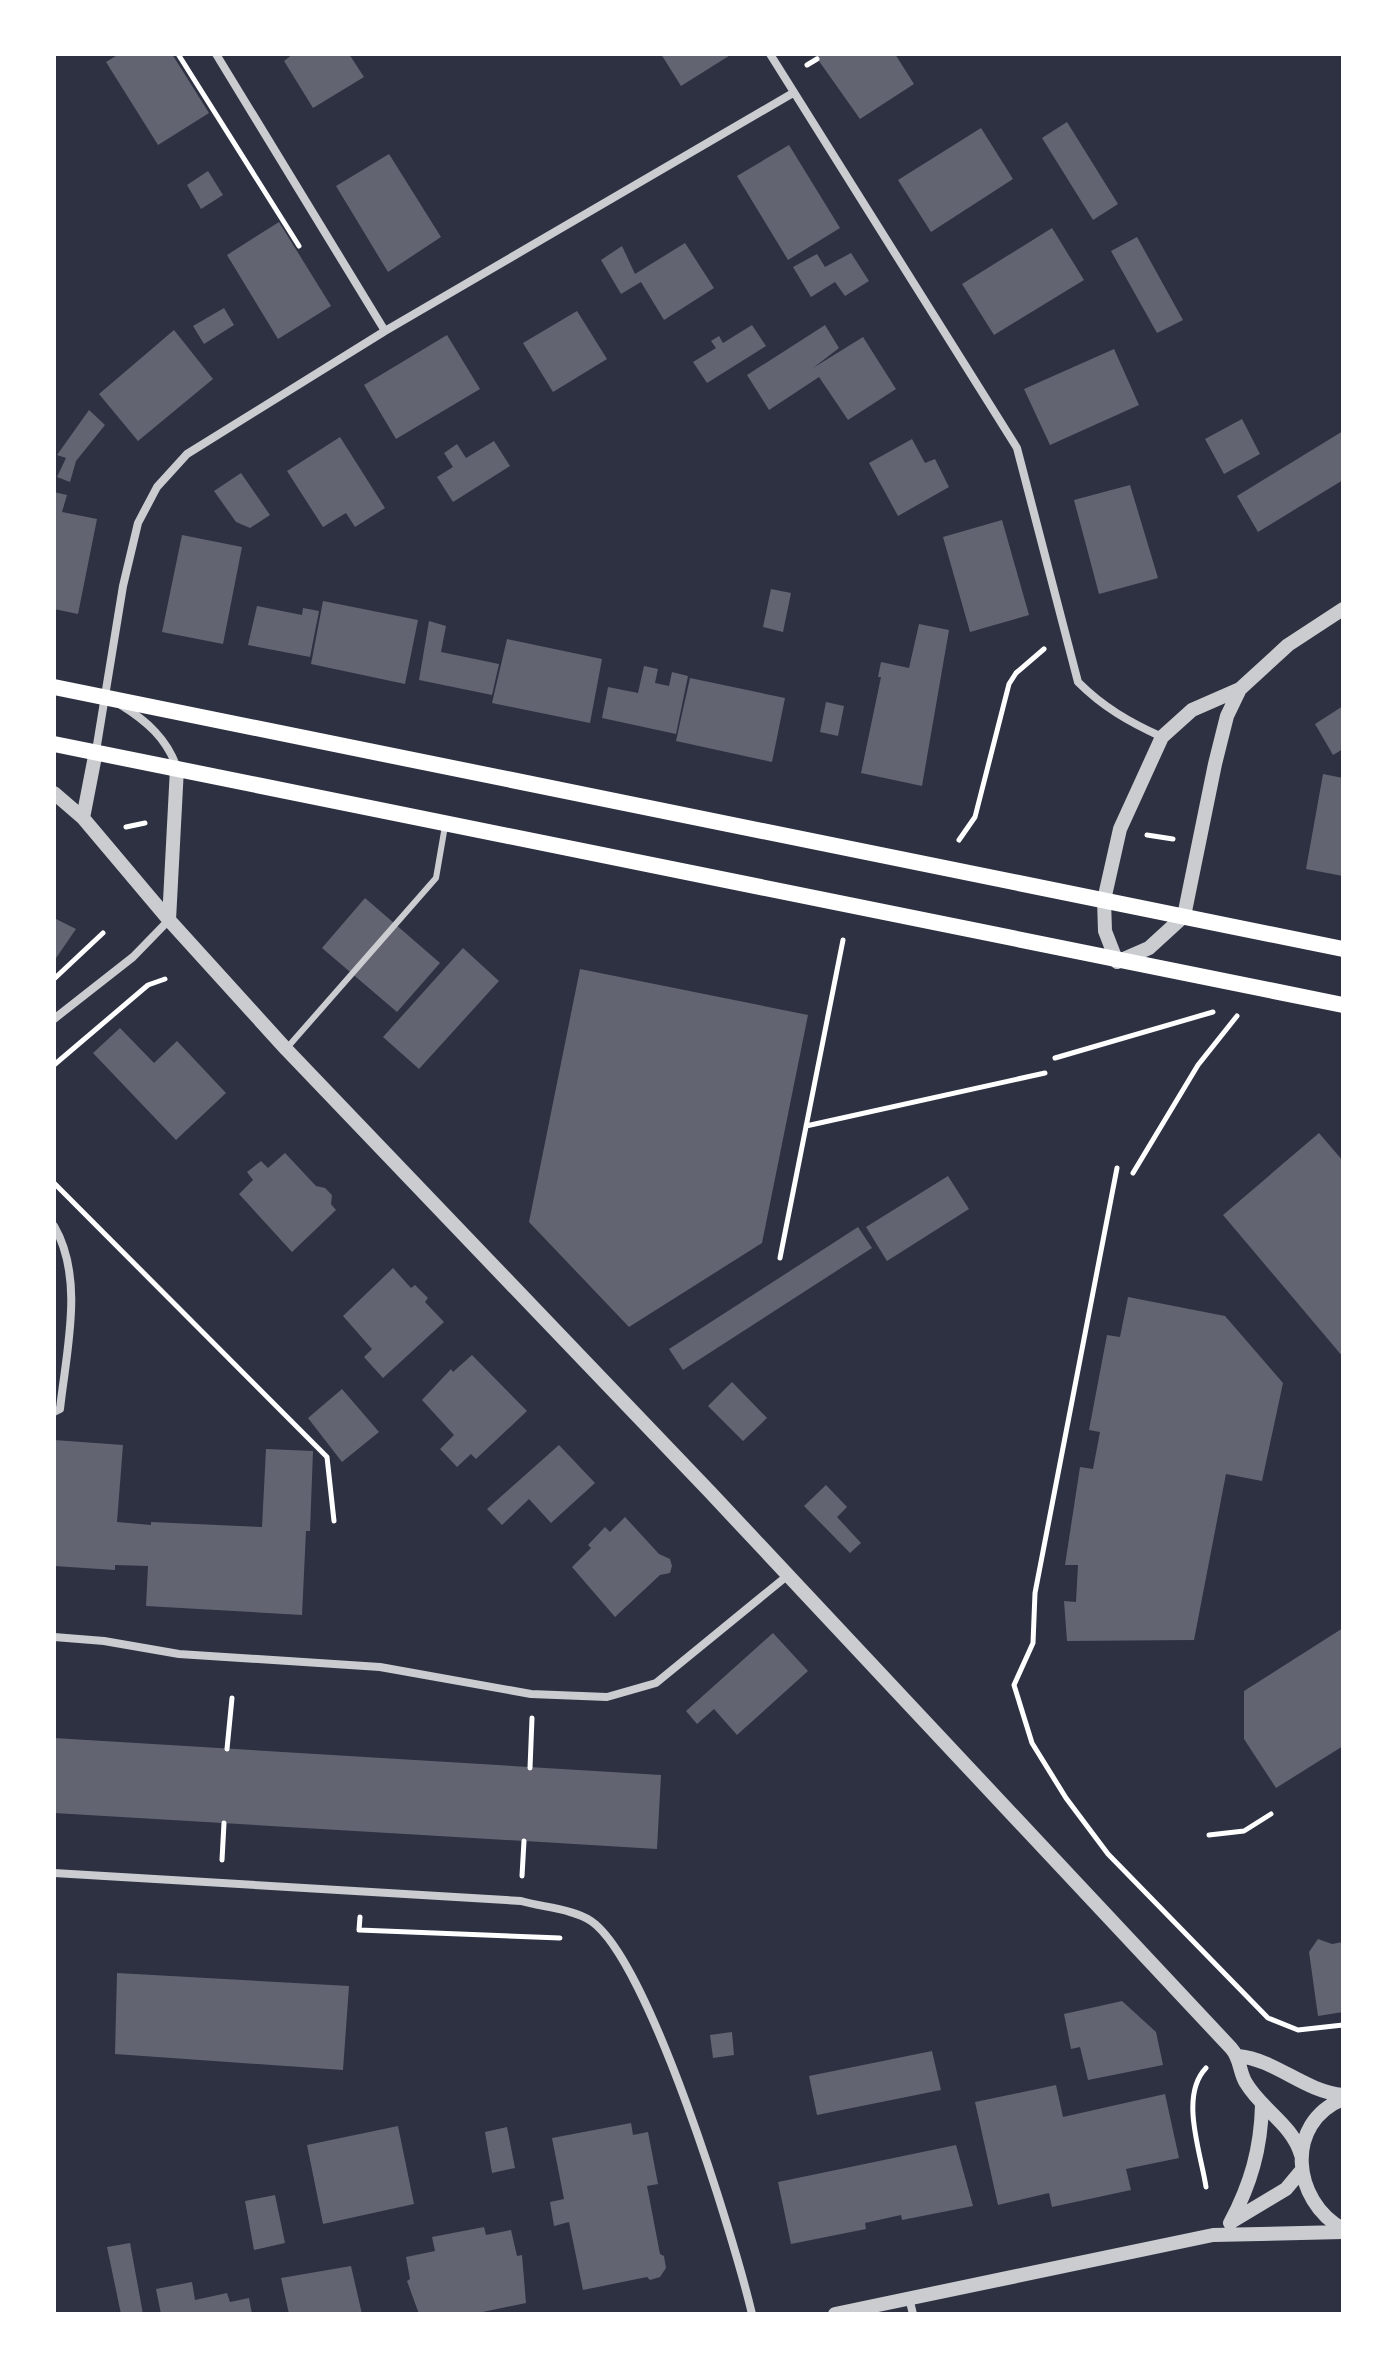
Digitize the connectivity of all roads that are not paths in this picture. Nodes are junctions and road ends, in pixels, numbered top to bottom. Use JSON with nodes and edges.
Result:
{"nodes":[{"id":1,"x":216,"y":54,"type":"edge"},
{"id":2,"x":770,"y":54,"type":"edge"},
{"id":3,"x":793,"y":93,"type":"junction"},
{"id":4,"x":385,"y":331,"type":"junction"},
{"id":5,"x":1343,"y":609,"type":"edge"},
{"id":6,"x":54,"y":687,"type":"edge"},
{"id":7,"x":1240,"y":689,"type":"junction"},
{"id":8,"x":106,"y":697,"type":"junction"},
{"id":9,"x":1162,"y":737,"type":"junction"},
{"id":10,"x":54,"y":744,"type":"edge"},
{"id":11,"x":96,"y":751,"type":"junction"},
{"id":12,"x":177,"y":768,"type":"junction"},
{"id":13,"x":54,"y":793,"type":"edge"},
{"id":14,"x":83,"y":818,"type":"junction"},
{"id":15,"x":446,"y":824,"type":"junction"},
{"id":16,"x":1104,"y":900,"type":"junction"},
{"id":17,"x":1184,"y":916,"type":"junction"},
{"id":18,"x":169,"y":920,"type":"junction"},
{"id":19,"x":1343,"y":949,"type":"edge"},
{"id":20,"x":1117,"y":962,"type":"junction"},
{"id":21,"x":1343,"y":1005,"type":"edge"},
{"id":22,"x":54,"y":1019,"type":"edge"},
{"id":23,"x":286,"y":1049,"type":"junction"},
{"id":24,"x":54,"y":1226,"type":"edge"},
{"id":25,"x":54,"y":1412,"type":"edge"},
{"id":26,"x":787,"y":1576,"type":"junction"},
{"id":27,"x":54,"y":1637,"type":"edge"},
{"id":28,"x":54,"y":1873,"type":"edge"},
{"id":29,"x":1238,"y":2056,"type":"junction"},
{"id":30,"x":1343,"y":2097,"type":"edge"},
{"id":31,"x":1262,"y":2105,"type":"junction"},
{"id":32,"x":1301,"y":2155,"type":"junction"},
{"id":33,"x":1301,"y":2171,"type":"junction"},
{"id":34,"x":1225,"y":2228,"type":"junction"},
{"id":35,"x":1343,"y":2230,"type":"edge"},
{"id":36,"x":909,"y":2298,"type":"junction"},
{"id":37,"x":752,"y":2314,"type":"edge"},
{"id":38,"x":835,"y":2314,"type":"edge"},
{"id":39,"x":913,"y":2314,"type":"edge"}],
"edges":[{"from":1,"to":4,"type":"street"},
{"from":2,"to":3,"type":"street"},
{"from":3,"to":4,"type":"street"},
{"from":3,"to":9,"type":"street"},
{"from":4,"to":8,"type":"street"},
{"from":5,"to":7,"type":"street"},
{"from":6,"to":8,"type":"main road"},
{"from":7,"to":9,"type":"street"},
{"from":7,"to":17,"type":"street"},
{"from":8,"to":11,"type":"street"},
{"from":8,"to":12,"type":"street"},
{"from":8,"to":16,"type":"main road"},
{"from":9,"to":16,"type":"street"},
{"from":10,"to":11,"type":"main road"},
{"from":11,"to":12,"type":"main road"},
{"from":11,"to":14,"type":"street"},
{"from":12,"to":15,"type":"main road"},
{"from":12,"to":18,"type":"street"},
{"from":13,"to":14,"type":"street"},
{"from":14,"to":18,"type":"street"},
{"from":15,"to":20,"type":"main road"},
{"from":15,"to":23,"type":"lane"},
{"from":16,"to":17,"type":"main road"},
{"from":16,"to":20,"type":"street"},
{"from":17,"to":19,"type":"main road"},
{"from":17,"to":20,"type":"street"},
{"from":18,"to":22,"type":"street"},
{"from":18,"to":23,"type":"street"},
{"from":20,"to":21,"type":"main road"},
{"from":23,"to":26,"type":"street"},
{"from":24,"to":25,"type":"street"},
{"from":26,"to":27,"type":"street"},
{"from":26,"to":29,"type":"street"},
{"from":28,"to":37,"type":"street"},
{"from":29,"to":30,"type":"street"},
{"from":29,"to":31,"type":"street"},
{"from":30,"to":32,"type":"street"},
{"from":31,"to":32,"type":"street"},
{"from":31,"to":34,"type":"street"},
{"from":32,"to":33,"type":"street"},
{"from":33,"to":34,"type":"street"},
{"from":33,"to":35,"type":"street"},
{"from":34,"to":35,"type":"street"},
{"from":34,"to":36,"type":"street"},
{"from":36,"to":38,"type":"street"},
{"from":36,"to":39,"type":"street"}]}
